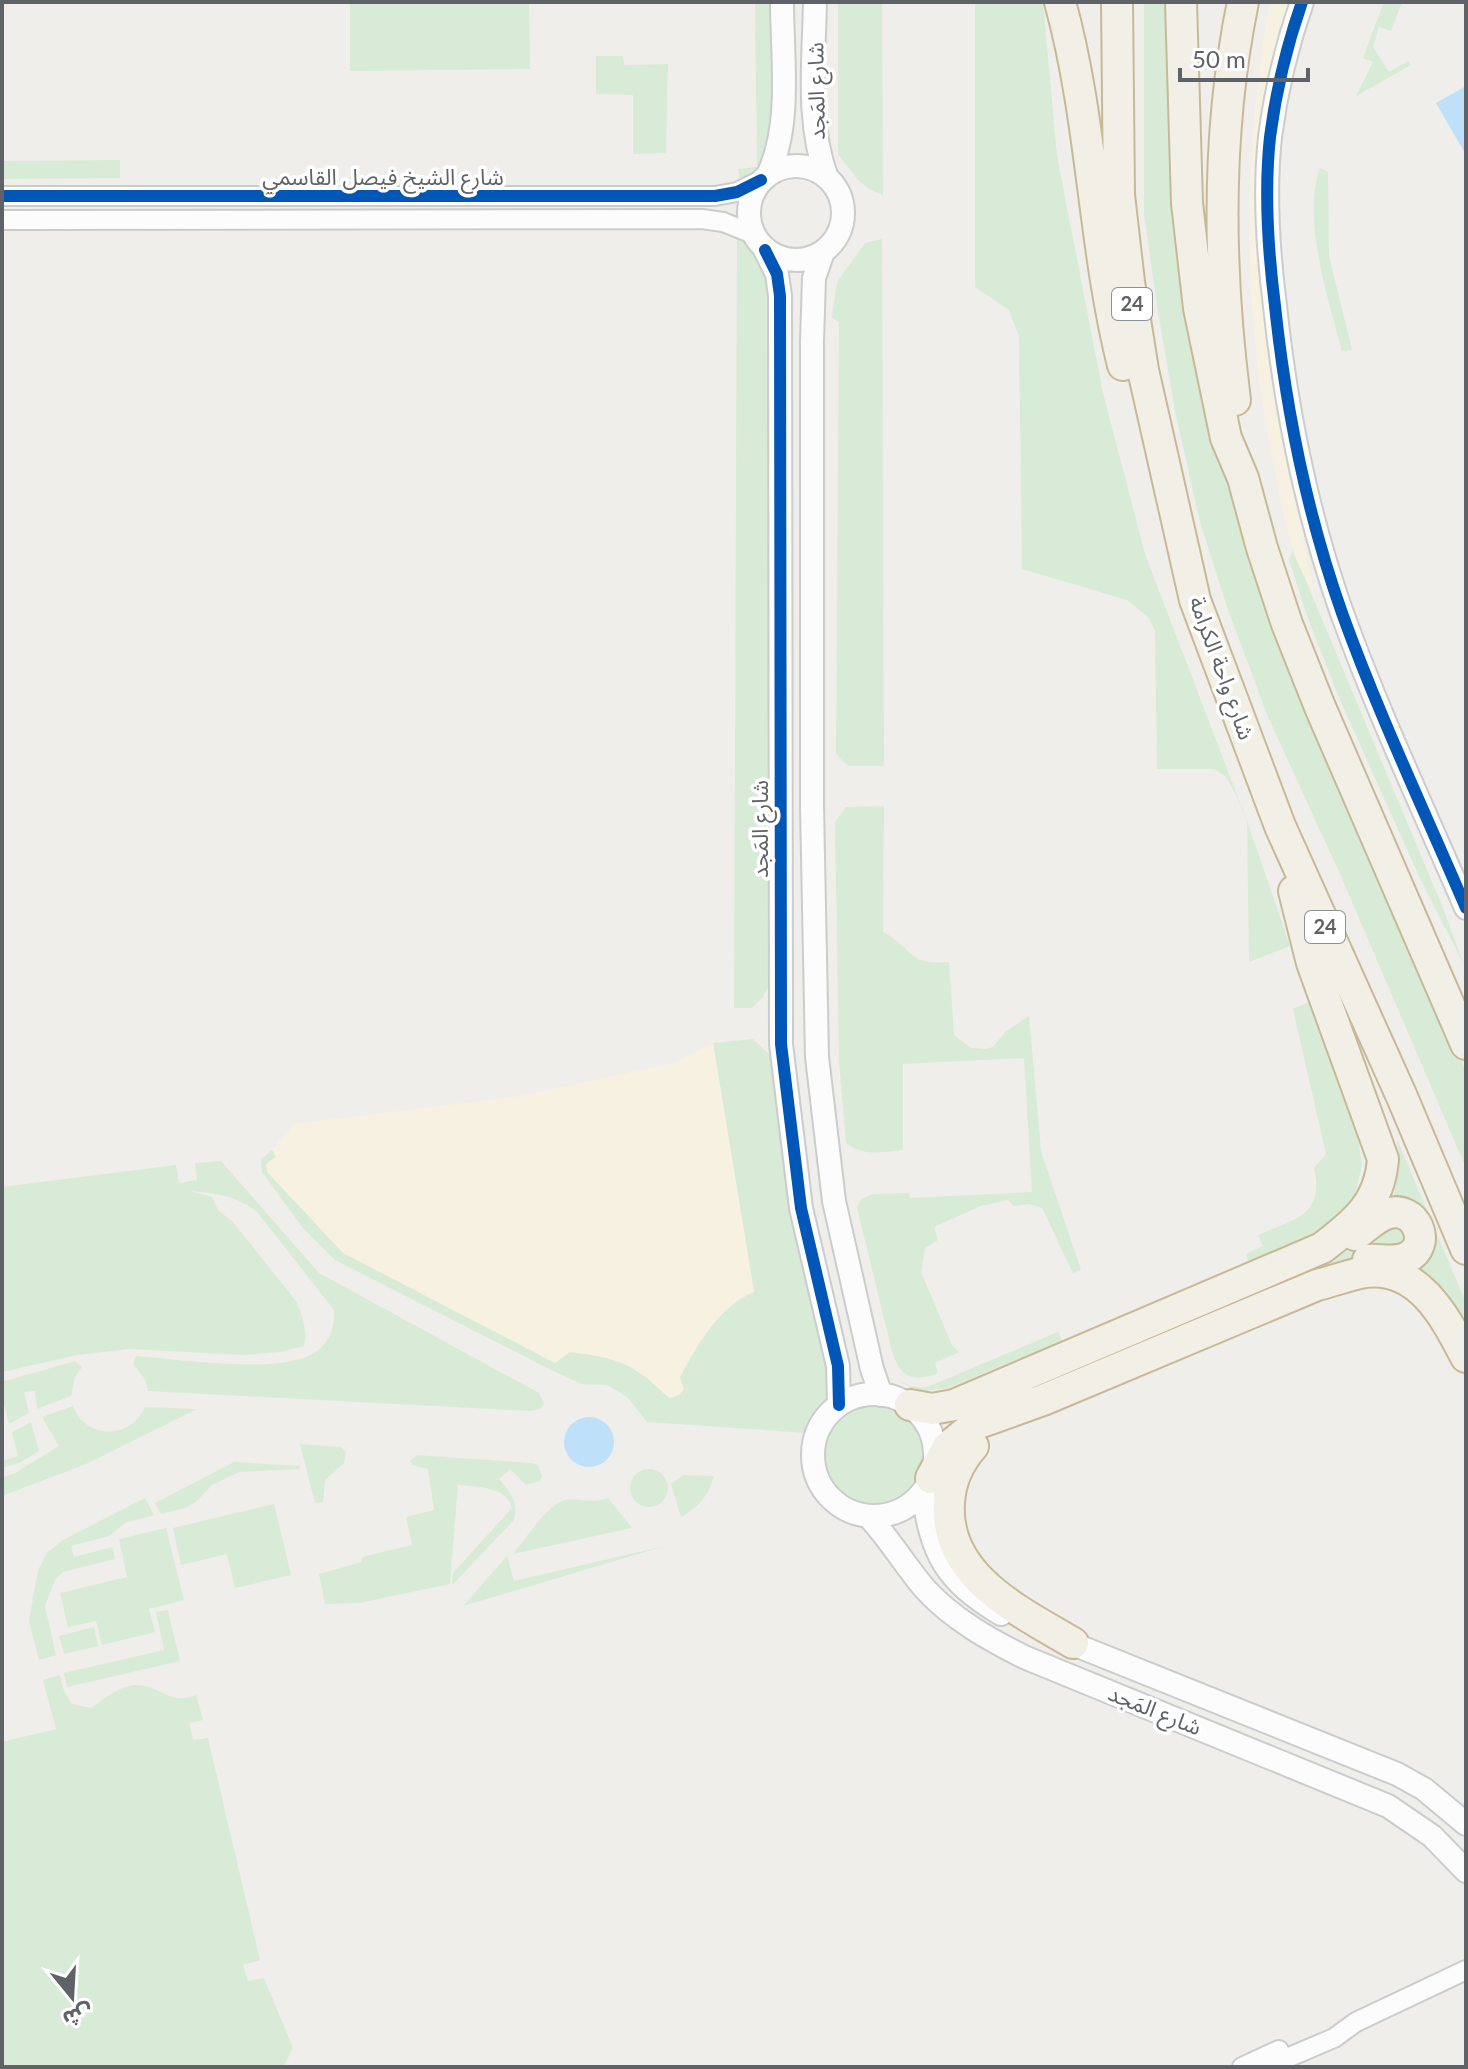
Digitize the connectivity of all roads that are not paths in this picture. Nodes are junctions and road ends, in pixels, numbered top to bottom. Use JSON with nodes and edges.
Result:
{"nodes":[{"id":1,"x":782,"y":2,"type":"edge"},
{"id":2,"x":815,"y":2,"type":"edge"},
{"id":3,"x":1117,"y":2,"type":"edge"},
{"id":4,"x":1181,"y":2,"type":"edge"},
{"id":5,"x":1243,"y":2,"type":"edge"},
{"id":6,"x":1302,"y":2,"type":"edge"},
{"id":7,"x":1063,"y":14,"type":"edge"},
{"id":8,"x":765,"y":178,"type":"junction"},
{"id":9,"x":827,"y":178,"type":"junction"},
{"id":10,"x":2,"y":196,"type":"edge"},
{"id":11,"x":2,"y":220,"type":"edge"},
{"id":12,"x":759,"y":242,"type":"junction"},
{"id":13,"x":823,"y":252,"type":"junction"},
{"id":14,"x":1243,"y":478,"type":"junction"},
{"id":15,"x":1195,"y":600,"type":"junction"},
{"id":16,"x":1280,"y":826,"type":"junction"},
{"id":17,"x":1466,"y":908,"type":"edge"},
{"id":18,"x":1461,"y":1024,"type":"edge"},
{"id":19,"x":1466,"y":1044,"type":"edge"},
{"id":20,"x":1322,"y":1248,"type":"junction"},
{"id":21,"x":1466,"y":1249,"type":"edge"},
{"id":22,"x":1317,"y":1285,"type":"junction"},
{"id":23,"x":1466,"y":1357,"type":"edge"},
{"id":24,"x":881,"y":1395,"type":"junction"},
{"id":25,"x":1043,"y":1400,"type":"junction"},
{"id":26,"x":839,"y":1405,"type":"junction"},
{"id":27,"x":910,"y":1405,"type":"junction"},
{"id":28,"x":927,"y":1485,"type":"junction"},
{"id":29,"x":868,"y":1516,"type":"junction"},
{"id":30,"x":1073,"y":1643,"type":"junction"},
{"id":31,"x":1466,"y":1824,"type":"edge"},
{"id":32,"x":1466,"y":1871,"type":"edge"},
{"id":33,"x":1466,"y":1970,"type":"edge"},
{"id":34,"x":1356,"y":2022,"type":"junction"},
{"id":35,"x":1242,"y":2067,"type":"edge"},
{"id":36,"x":1266,"y":2067,"type":"edge"}],
"edges":[{"from":1,"to":8,"type":"street","name":"شارع المَجد"},
{"from":2,"to":9,"type":"street","name":"شارع المَجد"},
{"from":3,"to":15,"type":"highway","name":"شارع واحة الكرامة","number":"24"},
{"from":4,"to":14,"type":"highway"},
{"from":5,"to":14,"type":"highway"},
{"from":6,"to":17,"type":"street"},
{"from":7,"to":15,"type":"highway"},
{"from":8,"to":9,"type":"street"},
{"from":8,"to":10,"type":"street","name":"شارع الشيخ فيصل القاسمي"},
{"from":8,"to":12,"type":"street"},
{"from":9,"to":13,"type":"street"},
{"from":11,"to":12,"type":"street","name":"شارع الشيخ فيصل القاسمي"},
{"from":12,"to":13,"type":"street"},
{"from":12,"to":26,"type":"street","name":"شارع المَجد"},
{"from":13,"to":24,"type":"street"},
{"from":14,"to":18,"type":"highway"},
{"from":15,"to":16,"type":"highway","name":"شارع واحة الكرامة","number":"24"},
{"from":16,"to":20,"type":"highway"},
{"from":16,"to":21,"type":"highway","name":"شارع واحة الكرامة","number":"24"},
{"from":18,"to":19,"type":"highway"},
{"from":20,"to":22,"type":"highway"},
{"from":20,"to":27,"type":"highway"},
{"from":22,"to":23,"type":"highway"},
{"from":22,"to":25,"type":"highway"},
{"from":24,"to":26,"type":"street"},
{"from":24,"to":27,"type":"street"},
{"from":25,"to":28,"type":"highway"},
{"from":25,"to":30,"type":"highway"},
{"from":26,"to":29,"type":"street"},
{"from":27,"to":28,"type":"street"},
{"from":28,"to":29,"type":"street"},
{"from":28,"to":30,"type":"street","name":"شارع المَجد"},
{"from":29,"to":32,"type":"street","name":"شارع المَجد"},
{"from":30,"to":31,"type":"street","name":"شارع المَجد"},
{"from":33,"to":34,"type":"street"},
{"from":34,"to":35,"type":"street"},
{"from":34,"to":36,"type":"street"}]}
